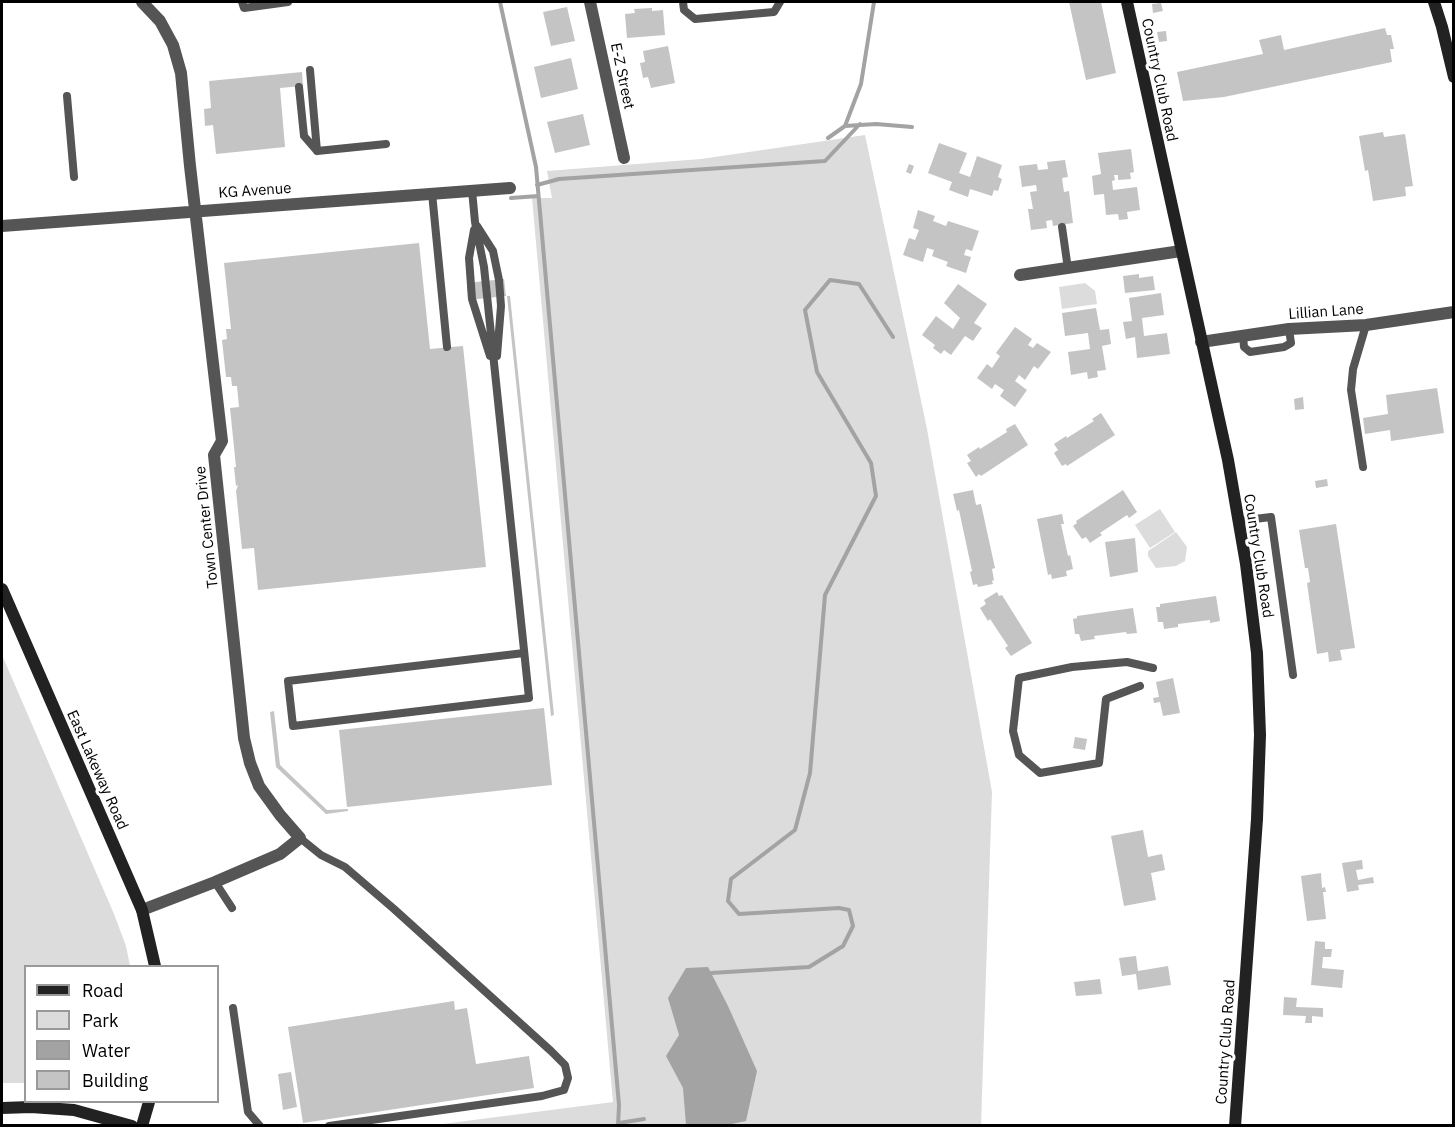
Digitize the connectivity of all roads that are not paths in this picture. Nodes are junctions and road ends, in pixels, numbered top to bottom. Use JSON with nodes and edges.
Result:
{"nodes":[{"id":1,"x":142,"y":2,"type":"edge"},
{"id":2,"x":242,"y":2,"type":"edge"},
{"id":3,"x":288,"y":2,"type":"edge"},
{"id":4,"x":590,"y":2,"type":"edge"},
{"id":5,"x":683,"y":2,"type":"edge"},
{"id":6,"x":780,"y":2,"type":"edge"},
{"id":7,"x":1126,"y":2,"type":"edge"},
{"id":8,"x":1434,"y":2,"type":"edge"},
{"id":9,"x":310,"y":70,"type":"dead end"},
{"id":10,"x":1454,"y":77,"type":"edge"},
{"id":11,"x":299,"y":87,"type":"dead end"},
{"id":12,"x":68,"y":96,"type":"dead end"},
{"id":13,"x":386,"y":144,"type":"dead end"},
{"id":14,"x":317,"y":151,"type":"junction"},
{"id":15,"x":624,"y":158,"type":"dead end"},
{"id":16,"x":74,"y":177,"type":"dead end"},
{"id":17,"x":510,"y":188,"type":"dead end"},
{"id":18,"x":472,"y":190,"type":"junction"},
{"id":19,"x":432,"y":193,"type":"junction"},
{"id":20,"x":195,"y":211,"type":"junction"},
{"id":21,"x":475,"y":222,"type":"junction"},
{"id":22,"x":2,"y":226,"type":"edge"},
{"id":23,"x":1062,"y":227,"type":"dead end"},
{"id":24,"x":1180,"y":251,"type":"junction"},
{"id":25,"x":1068,"y":269,"type":"junction"},
{"id":26,"x":1020,"y":276,"type":"dead end"},
{"id":27,"x":1454,"y":312,"type":"edge"},
{"id":28,"x":1366,"y":325,"type":"junction"},
{"id":29,"x":1201,"y":342,"type":"junction"},
{"id":30,"x":447,"y":347,"type":"dead end"},
{"id":31,"x":495,"y":372,"type":"junction"},
{"id":32,"x":1363,"y":467,"type":"dead end"},
{"id":33,"x":1238,"y":521,"type":"junction"},
{"id":34,"x":2,"y":589,"type":"edge"},
{"id":35,"x":524,"y":653,"type":"junction"},
{"id":36,"x":1153,"y":668,"type":"dead end"},
{"id":37,"x":1293,"y":675,"type":"dead end"},
{"id":38,"x":1140,"y":686,"type":"dead end"},
{"id":39,"x":300,"y":838,"type":"junction"},
{"id":40,"x":214,"y":882,"type":"junction"},
{"id":41,"x":232,"y":908,"type":"dead end"},
{"id":42,"x":142,"y":909,"type":"junction"},
{"id":43,"x":155,"y":965,"type":"edge"},
{"id":44,"x":233,"y":1008,"type":"dead end"},
{"id":45,"x":148,"y":1103,"type":"edge"},
{"id":46,"x":2,"y":1108,"type":"edge"},
{"id":47,"x":132,"y":1125,"type":"edge"},
{"id":48,"x":142,"y":1125,"type":"edge"},
{"id":49,"x":260,"y":1125,"type":"edge"},
{"id":50,"x":329,"y":1125,"type":"edge"},
{"id":51,"x":1235,"y":1125,"type":"edge"}],
"edges":[{"from":1,"to":20,"type":"street","name":"Town Center Drive"},
{"from":2,"to":3,"type":"lane"},
{"from":4,"to":15,"type":"street","name":"E-Z Street"},
{"from":5,"to":6,"type":"lane"},
{"from":7,"to":24,"type":"street","name":"Country Club Road"},
{"from":8,"to":10,"type":"street"},
{"from":9,"to":14,"type":"lane"},
{"from":11,"to":14,"type":"lane"},
{"from":12,"to":16,"type":"lane"},
{"from":13,"to":14,"type":"lane"},
{"from":17,"to":18,"type":"street","name":"KG Avenue"},
{"from":18,"to":19,"type":"street","name":"KG Avenue"},
{"from":18,"to":21,"type":"lane"},
{"from":19,"to":20,"type":"street","name":"KG Avenue"},
{"from":19,"to":30,"type":"lane"},
{"from":20,"to":22,"type":"street","name":"KG Avenue"},
{"from":20,"to":39,"type":"street","name":"Town Center Drive"},
{"from":21,"to":31,"type":"lane"},
{"from":21,"to":31,"type":"lane"},
{"from":21,"to":31,"type":"lane"},
{"from":23,"to":25,"type":"lane"},
{"from":24,"to":25,"type":"street"},
{"from":24,"to":29,"type":"street","name":"Country Club Road"},
{"from":25,"to":26,"type":"street"},
{"from":27,"to":28,"type":"street","name":"Lillian Lane"},
{"from":28,"to":29,"type":"street","name":"Lillian Lane"},
{"from":28,"to":32,"type":"lane"},
{"from":29,"to":33,"type":"street","name":"Country Club Road"},
{"from":31,"to":35,"type":"lane"},
{"from":33,"to":37,"type":"lane"},
{"from":33,"to":51,"type":"street","name":"Country Club Road"},
{"from":34,"to":42,"type":"street","name":"East Lakeway Road"},
{"from":35,"to":35,"type":"lane"},
{"from":36,"to":38,"type":"lane"},
{"from":39,"to":40,"type":"street"},
{"from":39,"to":50,"type":"lane"},
{"from":40,"to":41,"type":"lane"},
{"from":40,"to":42,"type":"street"},
{"from":42,"to":43,"type":"street","name":"East Lakeway Road"},
{"from":44,"to":49,"type":"lane"},
{"from":45,"to":48,"type":"street"},
{"from":46,"to":47,"type":"street"}]}
